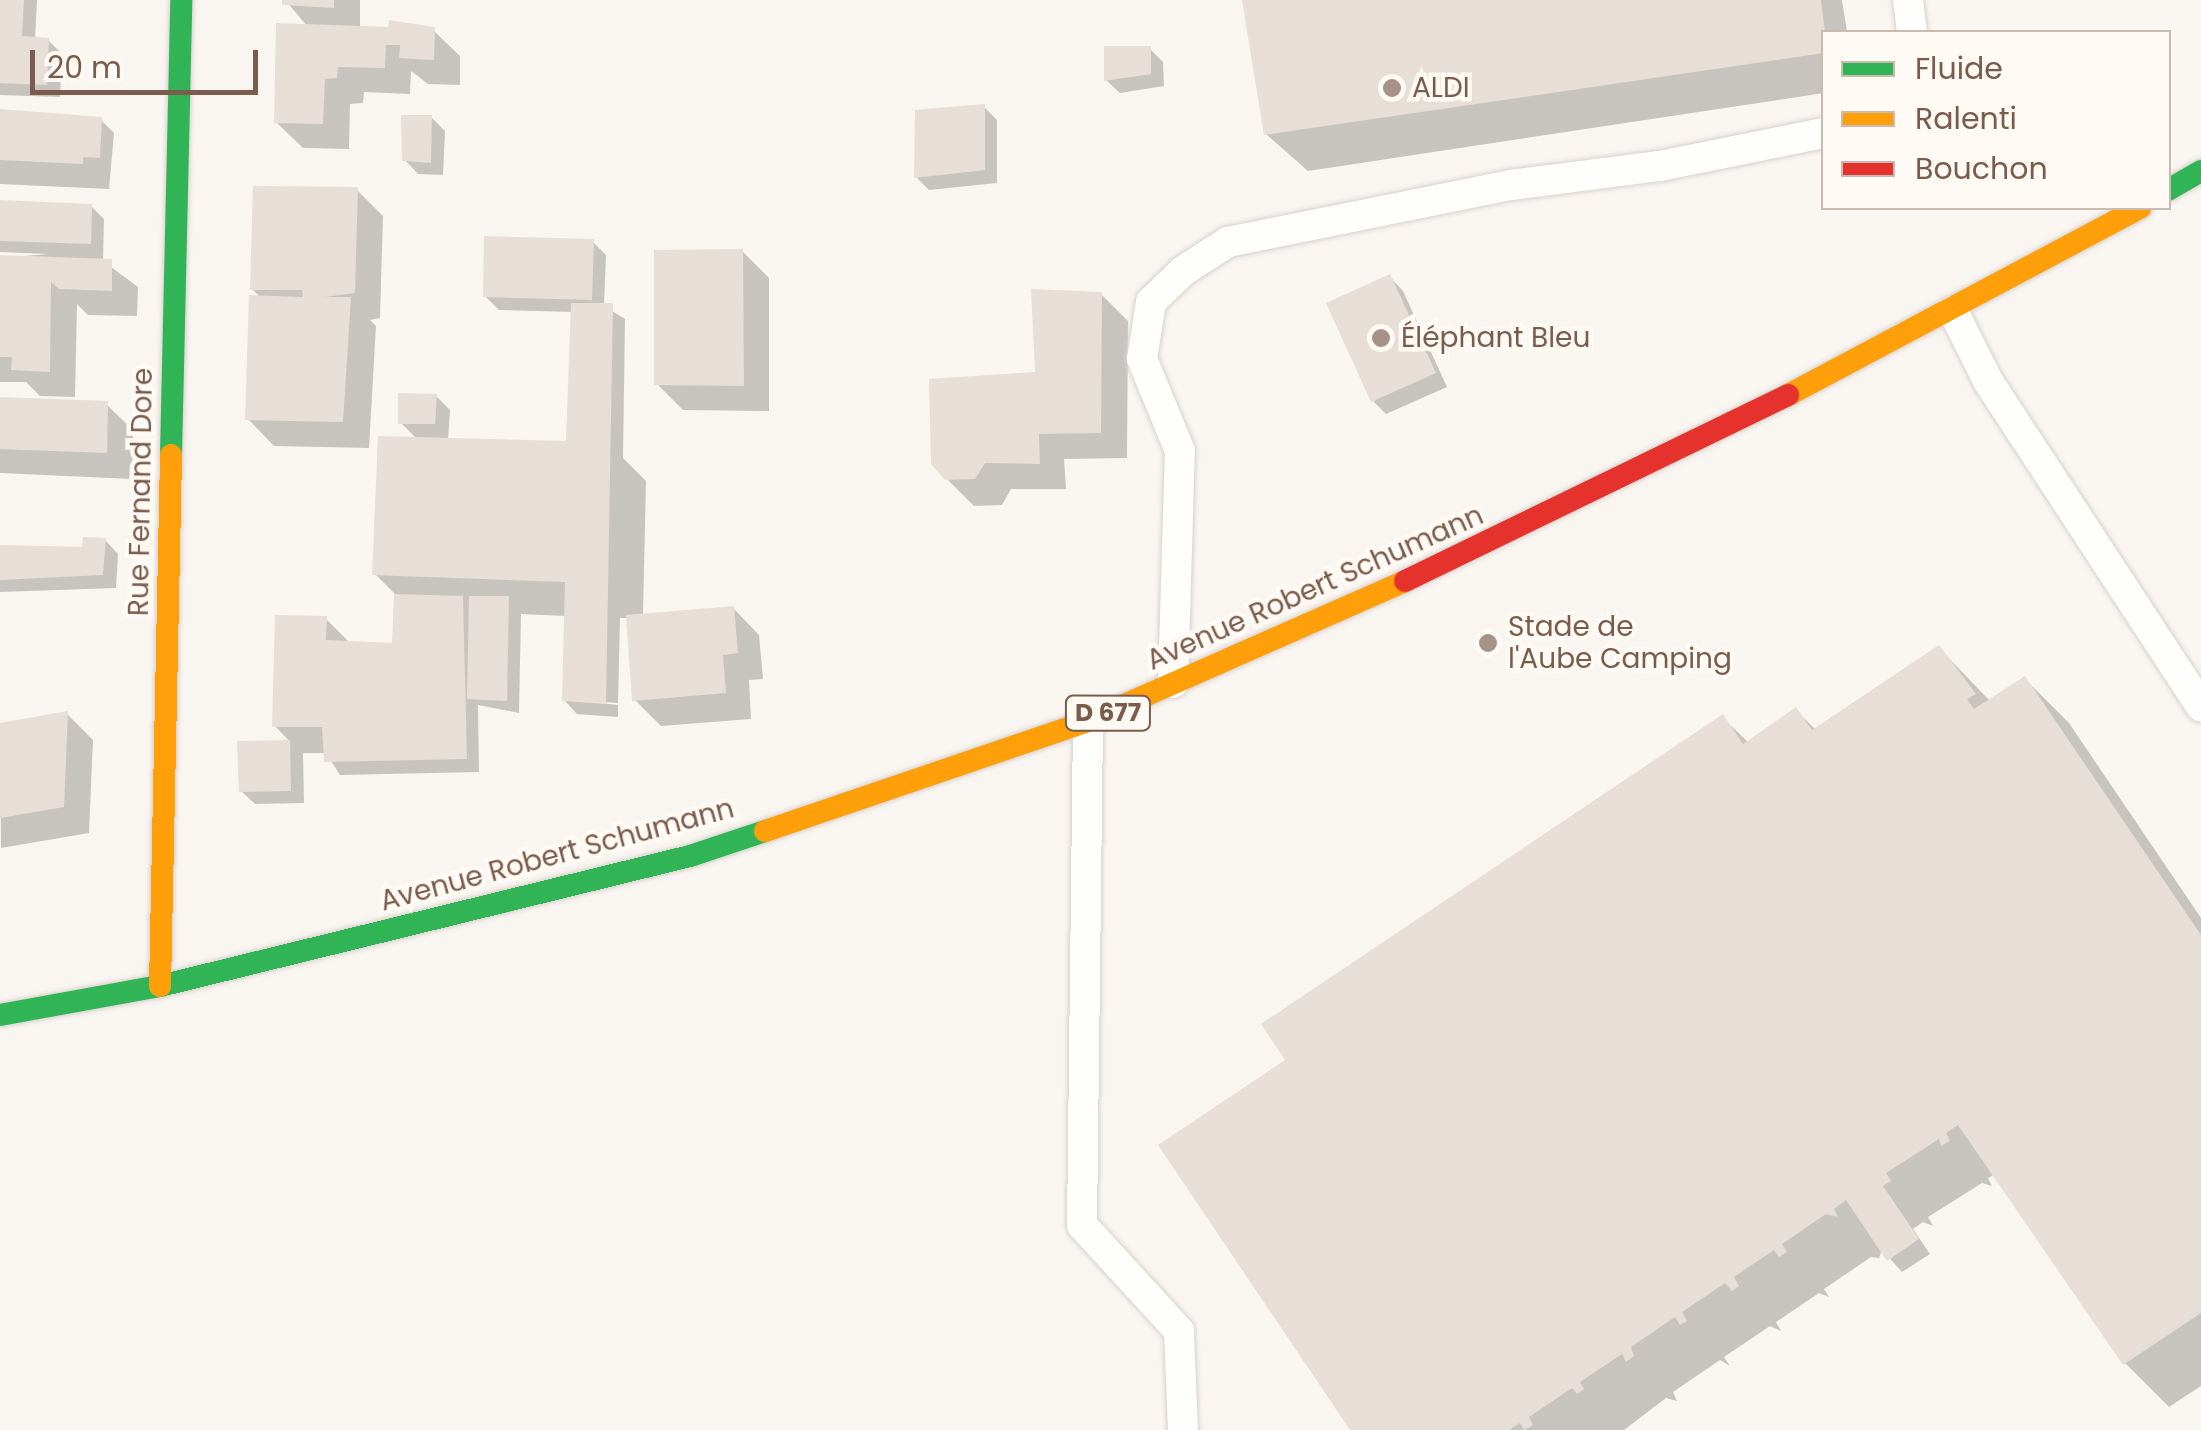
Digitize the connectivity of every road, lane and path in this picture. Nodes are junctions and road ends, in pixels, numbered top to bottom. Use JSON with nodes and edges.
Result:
{"nodes":[{"id":1,"x":181,"y":0,"type":"edge"},
{"id":2,"x":1908,"y":0,"type":"edge"},
{"id":3,"x":1912,"y":30,"type":"edge"},
{"id":4,"x":1821,"y":134,"type":"edge"},
{"id":5,"x":2201,"y":171,"type":"edge"},
{"id":6,"x":2171,"y":188,"type":"edge"},
{"id":7,"x":2136,"y":210,"type":"edge"},
{"id":8,"x":1953,"y":311,"type":"junction"},
{"id":9,"x":1173,"y":683,"type":"junction"},
{"id":10,"x":2201,"y":708,"type":"edge"},
{"id":11,"x":1088,"y":721,"type":"junction"},
{"id":12,"x":160,"y":986,"type":"junction"},
{"id":13,"x":0,"y":1015,"type":"edge"},
{"id":14,"x":1183,"y":1430,"type":"edge"}],
"edges":[{"from":1,"to":12,"type":"main road","name":"Rue Fernand Dore"},
{"from":2,"to":3,"type":"lane"},
{"from":4,"to":9,"type":"lane"},
{"from":5,"to":6,"type":"main road"},
{"from":7,"to":8,"type":"main road","name":"Avenue Robert Schumann","number":"D 677"},
{"from":8,"to":9,"type":"main road","name":"Avenue Robert Schumann","number":"D 677"},
{"from":8,"to":10,"type":"lane"},
{"from":9,"to":11,"type":"main road","name":"Avenue Robert Schumann","number":"D 677"},
{"from":11,"to":12,"type":"main road","name":"Avenue Robert Schumann","number":"D 677"},
{"from":11,"to":14,"type":"lane"},
{"from":12,"to":13,"type":"main road","name":"Avenue Robert Schumann","number":"D 677"}]}
